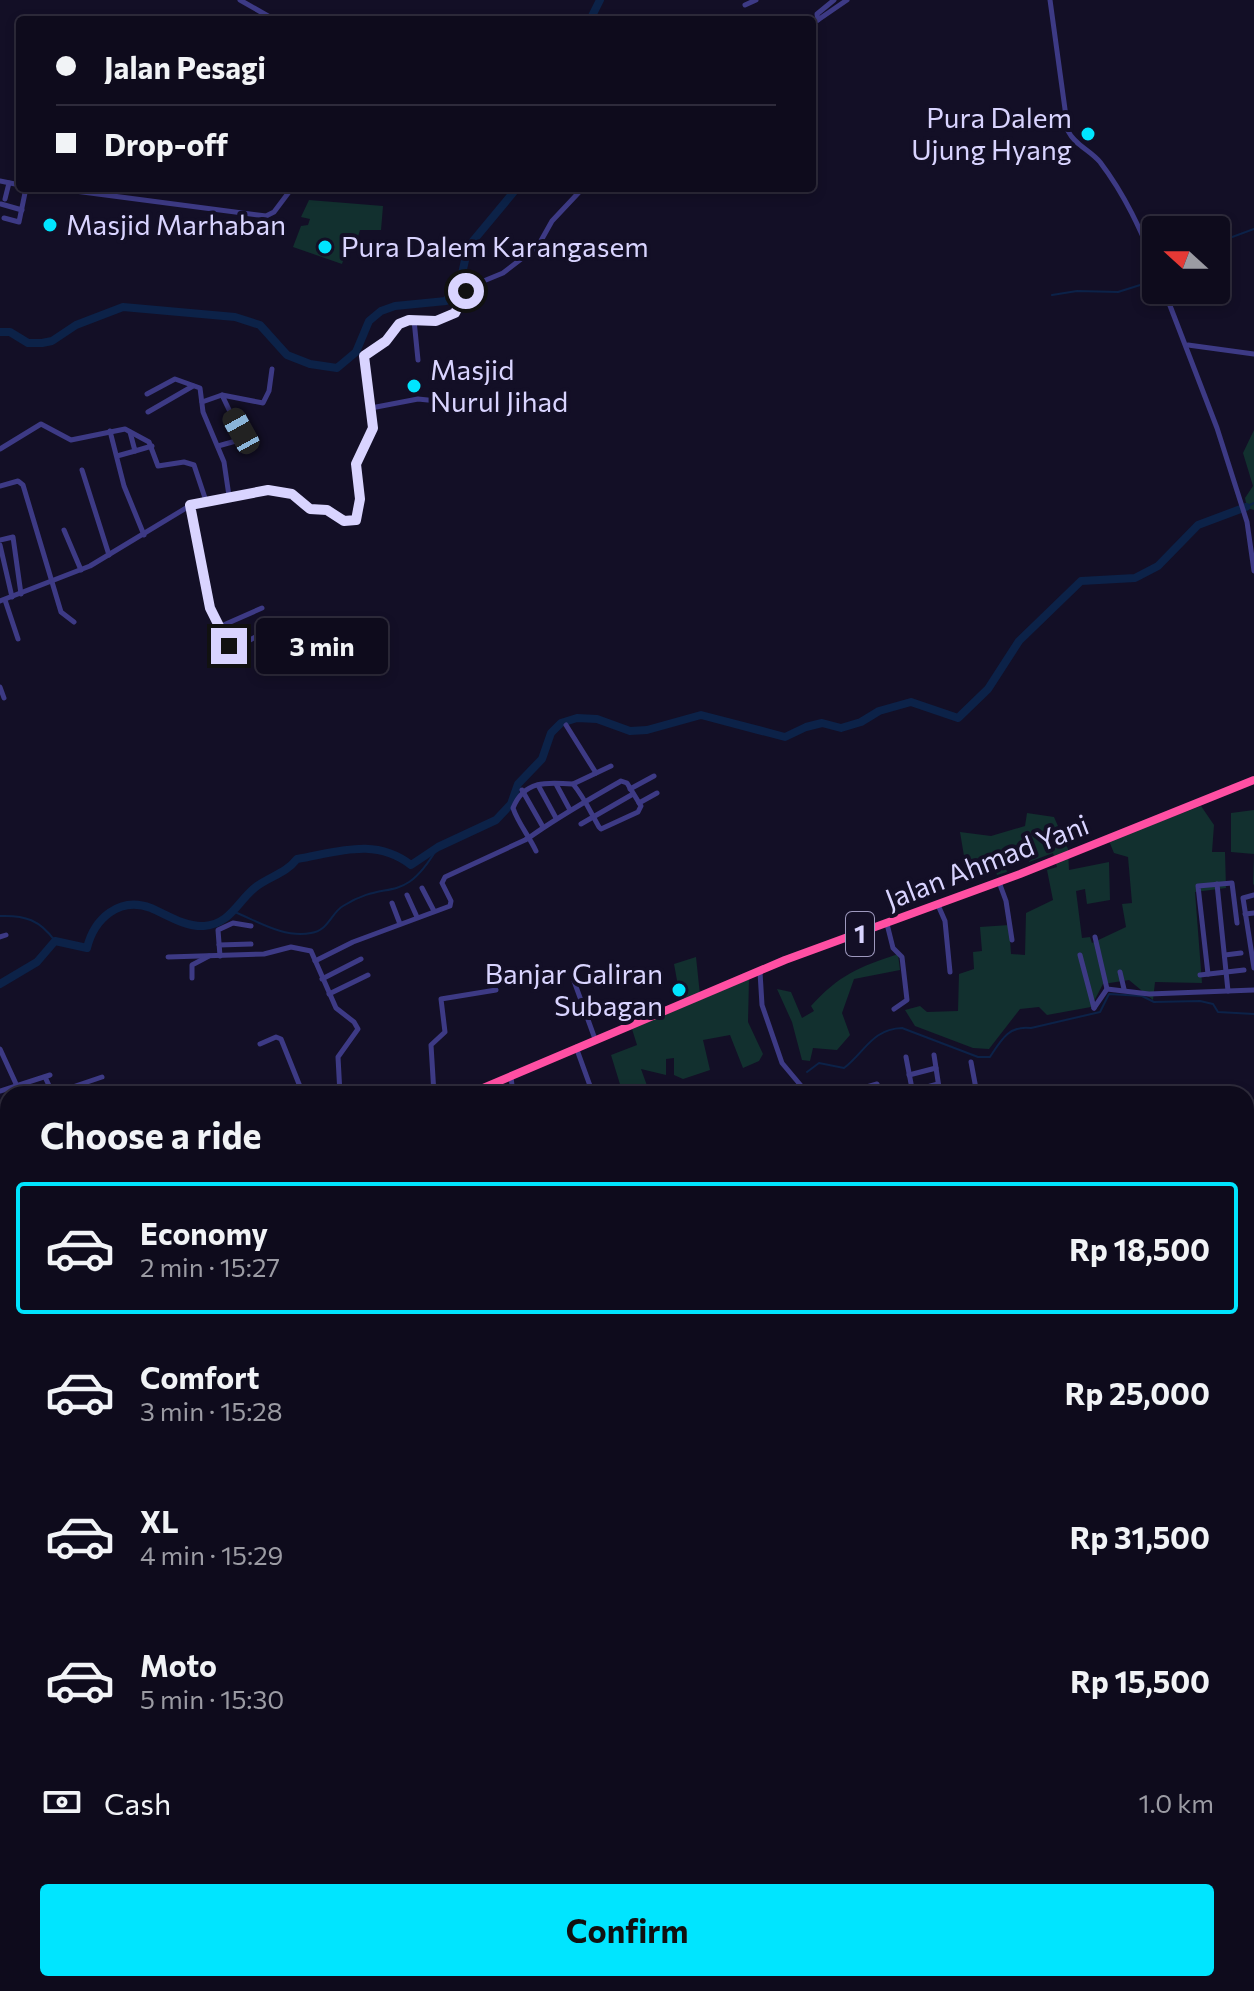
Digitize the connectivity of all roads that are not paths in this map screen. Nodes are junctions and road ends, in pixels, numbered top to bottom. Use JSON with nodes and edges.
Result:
{"nodes":[{"id":1,"x":240,"y":0,"type":"edge"},
{"id":2,"x":756,"y":0,"type":"edge"},
{"id":3,"x":847,"y":0,"type":"edge"},
{"id":4,"x":1050,"y":0,"type":"edge"},
{"id":5,"x":832,"y":1,"type":"edge"},
{"id":6,"x":745,"y":5,"type":"dead end"},
{"id":7,"x":268,"y":16,"type":"edge"},
{"id":8,"x":816,"y":18,"type":"edge"},
{"id":9,"x":816,"y":21,"type":"edge"},
{"id":10,"x":0,"y":181,"type":"edge"},
{"id":11,"x":9,"y":183,"type":"junction"},
{"id":12,"x":16,"y":184,"type":"edge"},
{"id":13,"x":25,"y":192,"type":"edge"},
{"id":14,"x":83,"y":192,"type":"edge"},
{"id":15,"x":288,"y":192,"type":"edge"},
{"id":16,"x":579,"y":192,"type":"edge"},
{"id":17,"x":3,"y":202,"type":"edge"},
{"id":18,"x":22,"y":210,"type":"junction"},
{"id":19,"x":4,"y":218,"type":"dead end"},
{"id":20,"x":1142,"y":234,"type":"edge"},
{"id":21,"x":538,"y":246,"type":"junction"},
{"id":22,"x":581,"y":246,"type":"dead end"},
{"id":23,"x":1170,"y":304,"type":"edge"},
{"id":24,"x":414,"y":320,"type":"junction"},
{"id":25,"x":1187,"y":345,"type":"junction"},
{"id":26,"x":1254,"y":354,"type":"edge"},
{"id":27,"x":418,"y":360,"type":"dead end"},
{"id":28,"x":272,"y":369,"type":"dead end"},
{"id":29,"x":194,"y":386,"type":"junction"},
{"id":30,"x":147,"y":394,"type":"dead end"},
{"id":31,"x":222,"y":395,"type":"junction"},
{"id":32,"x":202,"y":402,"type":"junction"},
{"id":33,"x":447,"y":402,"type":"dead end"},
{"id":34,"x":371,"y":408,"type":"junction"},
{"id":35,"x":148,"y":412,"type":"dead end"},
{"id":36,"x":110,"y":431,"type":"junction"},
{"id":37,"x":130,"y":432,"type":"junction"},
{"id":38,"x":152,"y":446,"type":"junction"},
{"id":39,"x":218,"y":446,"type":"junction"},
{"id":40,"x":0,"y":449,"type":"edge"},
{"id":41,"x":135,"y":451,"type":"junction"},
{"id":42,"x":117,"y":456,"type":"junction"},
{"id":43,"x":82,"y":470,"type":"dead end"},
{"id":44,"x":0,"y":486,"type":"edge"},
{"id":45,"x":229,"y":496,"type":"junction"},
{"id":46,"x":206,"y":501,"type":"junction"},
{"id":47,"x":190,"y":505,"type":"junction"},
{"id":48,"x":1249,"y":520,"type":"edge"},
{"id":49,"x":64,"y":530,"type":"dead end"},
{"id":50,"x":144,"y":535,"type":"junction"},
{"id":51,"x":0,"y":543,"type":"edge"},
{"id":52,"x":109,"y":555,"type":"junction"},
{"id":53,"x":81,"y":570,"type":"junction"},
{"id":54,"x":1254,"y":571,"type":"edge"},
{"id":55,"x":51,"y":583,"type":"junction"},
{"id":56,"x":21,"y":594,"type":"junction"},
{"id":57,"x":6,"y":599,"type":"edge"},
{"id":58,"x":262,"y":608,"type":"dead end"},
{"id":59,"x":74,"y":622,"type":"dead end"},
{"id":60,"x":219,"y":627,"type":"junction"},
{"id":61,"x":18,"y":639,"type":"dead end"},
{"id":62,"x":283,"y":654,"type":"dead end"},
{"id":63,"x":0,"y":687,"type":"edge"},
{"id":64,"x":4,"y":698,"type":"dead end"},
{"id":65,"x":566,"y":725,"type":"dead end"},
{"id":66,"x":611,"y":766,"type":"dead end"},
{"id":67,"x":596,"y":773,"type":"junction"},
{"id":68,"x":654,"y":776,"type":"dead end"},
{"id":69,"x":1254,"y":780,"type":"edge"},
{"id":70,"x":556,"y":784,"type":"junction"},
{"id":71,"x":573,"y":784,"type":"junction"},
{"id":72,"x":538,"y":785,"type":"junction"},
{"id":73,"x":522,"y":790,"type":"junction"},
{"id":74,"x":632,"y":792,"type":"junction"},
{"id":75,"x":657,"y":793,"type":"dead end"},
{"id":76,"x":585,"y":802,"type":"junction"},
{"id":77,"x":639,"y":803,"type":"junction"},
{"id":78,"x":570,"y":810,"type":"junction"},
{"id":79,"x":593,"y":817,"type":"junction"},
{"id":80,"x":556,"y":818,"type":"junction"},
{"id":81,"x":581,"y":824,"type":"dead end"},
{"id":82,"x":543,"y":827,"type":"junction"},
{"id":83,"x":530,"y":837,"type":"junction"},
{"id":84,"x":536,"y":851,"type":"dead end"},
{"id":85,"x":999,"y":882,"type":"junction"},
{"id":86,"x":1217,"y":884,"type":"junction"},
{"id":87,"x":422,"y":888,"type":"dead end"},
{"id":88,"x":407,"y":895,"type":"dead end"},
{"id":89,"x":1254,"y":895,"type":"edge"},
{"id":90,"x":392,"y":903,"type":"dead end"},
{"id":91,"x":938,"y":905,"type":"junction"},
{"id":92,"x":434,"y":911,"type":"junction"},
{"id":93,"x":1254,"y":913,"type":"edge"},
{"id":94,"x":1245,"y":914,"type":"junction"},
{"id":95,"x":417,"y":917,"type":"junction"},
{"id":96,"x":1237,"y":923,"type":"dead end"},
{"id":97,"x":400,"y":924,"type":"junction"},
{"id":98,"x":887,"y":924,"type":"junction"},
{"id":99,"x":251,"y":926,"type":"dead end"},
{"id":100,"x":1251,"y":932,"type":"edge"},
{"id":101,"x":1095,"y":937,"type":"dead end"},
{"id":102,"x":1012,"y":940,"type":"dead end"},
{"id":103,"x":251,"y":944,"type":"dead end"},
{"id":104,"x":219,"y":945,"type":"junction"},
{"id":105,"x":1252,"y":948,"type":"edge"},
{"id":106,"x":1241,"y":953,"type":"dead end"},
{"id":107,"x":1080,"y":955,"type":"dead end"},
{"id":108,"x":1225,"y":955,"type":"junction"},
{"id":109,"x":210,"y":956,"type":"junction"},
{"id":110,"x":220,"y":956,"type":"junction"},
{"id":111,"x":168,"y":957,"type":"dead end"},
{"id":112,"x":361,"y":959,"type":"dead end"},
{"id":113,"x":315,"y":961,"type":"junction"},
{"id":114,"x":1254,"y":968,"type":"edge"},
{"id":115,"x":1244,"y":970,"type":"dead end"},
{"id":116,"x":760,"y":971,"type":"junction"},
{"id":117,"x":950,"y":972,"type":"dead end"},
{"id":118,"x":1120,"y":972,"type":"dead end"},
{"id":119,"x":1226,"y":972,"type":"junction"},
{"id":120,"x":1208,"y":974,"type":"junction"},
{"id":121,"x":368,"y":975,"type":"dead end"},
{"id":122,"x":1200,"y":975,"type":"dead end"},
{"id":123,"x":192,"y":978,"type":"dead end"},
{"id":124,"x":322,"y":979,"type":"junction"},
{"id":125,"x":574,"y":981,"type":"dead end"},
{"id":126,"x":1107,"y":989,"type":"junction"},
{"id":127,"x":1124,"y":989,"type":"junction"},
{"id":128,"x":496,"y":990,"type":"dead end"},
{"id":129,"x":1254,"y":990,"type":"edge"},
{"id":130,"x":1228,"y":991,"type":"junction"},
{"id":131,"x":329,"y":994,"type":"junction"},
{"id":132,"x":894,"y":1009,"type":"dead end"},
{"id":133,"x":595,"y":1039,"type":"junction"},
{"id":134,"x":260,"y":1044,"type":"dead end"},
{"id":135,"x":576,"y":1047,"type":"junction"},
{"id":136,"x":0,"y":1050,"type":"edge"},
{"id":137,"x":934,"y":1055,"type":"dead end"},
{"id":138,"x":906,"y":1057,"type":"dead end"},
{"id":139,"x":971,"y":1062,"type":"dead end"},
{"id":140,"x":8,"y":1067,"type":"junction"},
{"id":141,"x":936,"y":1068,"type":"junction"},
{"id":142,"x":0,"y":1071,"type":"edge"},
{"id":143,"x":909,"y":1075,"type":"junction"},
{"id":144,"x":511,"y":1076,"type":"junction"},
{"id":145,"x":102,"y":1077,"type":"dead end"},
{"id":146,"x":938,"y":1084,"type":"joint"},
{"id":147,"x":17,"y":1086,"type":"joint"},
{"id":148,"x":50,"y":1086,"type":"edge"},
{"id":149,"x":76,"y":1086,"type":"edge"},
{"id":150,"x":300,"y":1086,"type":"edge"},
{"id":151,"x":340,"y":1086,"type":"edge"},
{"id":152,"x":434,"y":1086,"type":"edge"},
{"id":153,"x":488,"y":1086,"type":"edge"},
{"id":154,"x":512,"y":1086,"type":"edge"},
{"id":155,"x":590,"y":1086,"type":"edge"},
{"id":156,"x":802,"y":1086,"type":"edge"},
{"id":157,"x":912,"y":1086,"type":"edge"},
{"id":158,"x":932,"y":1086,"type":"edge"},
{"id":159,"x":976,"y":1086,"type":"edge"}],
"edges":[{"from":1,"to":7,"type":"street"},
{"from":2,"to":6,"type":"street"},
{"from":3,"to":9,"type":"street"},
{"from":4,"to":20,"type":"street"},
{"from":5,"to":8,"type":"street"},
{"from":10,"to":11,"type":"street"},
{"from":11,"to":12,"type":"street"},
{"from":11,"to":17,"type":"street"},
{"from":13,"to":18,"type":"street"},
{"from":14,"to":15,"type":"street"},
{"from":16,"to":21,"type":"street"},
{"from":17,"to":18,"type":"street"},
{"from":18,"to":19,"type":"street"},
{"from":21,"to":22,"type":"street"},
{"from":21,"to":24,"type":"street"},
{"from":23,"to":25,"type":"street"},
{"from":24,"to":27,"type":"street"},
{"from":24,"to":34,"type":"street"},
{"from":25,"to":26,"type":"street"},
{"from":25,"to":48,"type":"street"},
{"from":28,"to":31,"type":"street"},
{"from":29,"to":30,"type":"street"},
{"from":29,"to":32,"type":"street"},
{"from":29,"to":35,"type":"street"},
{"from":31,"to":32,"type":"street"},
{"from":31,"to":39,"type":"street"},
{"from":32,"to":39,"type":"street"},
{"from":33,"to":34,"type":"street"},
{"from":34,"to":45,"type":"street"},
{"from":36,"to":37,"type":"street"},
{"from":36,"to":40,"type":"street"},
{"from":36,"to":42,"type":"street"},
{"from":37,"to":38,"type":"street"},
{"from":37,"to":41,"type":"street"},
{"from":38,"to":41,"type":"street"},
{"from":38,"to":46,"type":"street"},
{"from":39,"to":45,"type":"street"},
{"from":41,"to":42,"type":"street"},
{"from":42,"to":50,"type":"street"},
{"from":43,"to":52,"type":"street"},
{"from":44,"to":55,"type":"street"},
{"from":45,"to":46,"type":"street"},
{"from":46,"to":47,"type":"street"},
{"from":47,"to":50,"type":"street"},
{"from":47,"to":60,"type":"street"},
{"from":48,"to":54,"type":"street"},
{"from":49,"to":53,"type":"street"},
{"from":50,"to":52,"type":"street"},
{"from":51,"to":56,"type":"street"},
{"from":51,"to":57,"type":"street"},
{"from":52,"to":53,"type":"street"},
{"from":53,"to":55,"type":"street"},
{"from":55,"to":56,"type":"street"},
{"from":55,"to":59,"type":"street"},
{"from":56,"to":57,"type":"street"},
{"from":57,"to":61,"type":"street"},
{"from":58,"to":60,"type":"street"},
{"from":60,"to":62,"type":"street"},
{"from":63,"to":64,"type":"street"},
{"from":65,"to":67,"type":"street"},
{"from":66,"to":67,"type":"street"},
{"from":67,"to":71,"type":"street"},
{"from":68,"to":74,"type":"street"},
{"from":69,"to":85,"type":"highway","name":"Jalan Ahmad Yani","number":"1"},
{"from":70,"to":71,"type":"street"},
{"from":70,"to":72,"type":"street"},
{"from":70,"to":78,"type":"street"},
{"from":71,"to":76,"type":"street"},
{"from":72,"to":73,"type":"street"},
{"from":72,"to":80,"type":"street"},
{"from":73,"to":82,"type":"street"},
{"from":73,"to":83,"type":"street"},
{"from":74,"to":76,"type":"street"},
{"from":74,"to":77,"type":"street"},
{"from":74,"to":79,"type":"street"},
{"from":75,"to":77,"type":"street"},
{"from":76,"to":78,"type":"street"},
{"from":76,"to":79,"type":"street"},
{"from":77,"to":79,"type":"street"},
{"from":78,"to":80,"type":"street"},
{"from":79,"to":81,"type":"street"},
{"from":80,"to":82,"type":"street"},
{"from":82,"to":83,"type":"street"},
{"from":83,"to":84,"type":"street"},
{"from":83,"to":92,"type":"street"},
{"from":85,"to":91,"type":"highway","name":"Jalan Ahmad Yani","number":"1"},
{"from":85,"to":102,"type":"street"},
{"from":86,"to":96,"type":"street"},
{"from":86,"to":108,"type":"street"},
{"from":86,"to":120,"type":"street"},
{"from":87,"to":92,"type":"street"},
{"from":88,"to":95,"type":"street"},
{"from":89,"to":94,"type":"street"},
{"from":90,"to":97,"type":"street"},
{"from":91,"to":98,"type":"highway","name":"Jalan Ahmad Yani","number":"1"},
{"from":91,"to":117,"type":"street"},
{"from":92,"to":95,"type":"street"},
{"from":93,"to":94,"type":"street"},
{"from":94,"to":100,"type":"street"},
{"from":95,"to":97,"type":"street"},
{"from":97,"to":113,"type":"street"},
{"from":98,"to":116,"type":"highway","name":"Jalan Ahmad Yani","number":"1"},
{"from":98,"to":132,"type":"street"},
{"from":99,"to":104,"type":"street"},
{"from":100,"to":105,"type":"street"},
{"from":101,"to":126,"type":"street"},
{"from":103,"to":104,"type":"street"},
{"from":104,"to":110,"type":"street"},
{"from":105,"to":114,"type":"street"},
{"from":106,"to":108,"type":"street"},
{"from":107,"to":126,"type":"street"},
{"from":108,"to":119,"type":"street"},
{"from":109,"to":110,"type":"street"},
{"from":109,"to":111,"type":"street"},
{"from":109,"to":123,"type":"street"},
{"from":110,"to":113,"type":"street"},
{"from":112,"to":124,"type":"street"},
{"from":113,"to":124,"type":"street"},
{"from":115,"to":119,"type":"street"},
{"from":116,"to":133,"type":"highway","name":"Jalan Ahmad Yani","number":"1"},
{"from":116,"to":156,"type":"street"},
{"from":118,"to":127,"type":"street"},
{"from":119,"to":120,"type":"street"},
{"from":119,"to":130,"type":"street"},
{"from":120,"to":122,"type":"street"},
{"from":121,"to":131,"type":"street"},
{"from":124,"to":131,"type":"street"},
{"from":125,"to":133,"type":"street"},
{"from":126,"to":127,"type":"street"},
{"from":127,"to":130,"type":"street"},
{"from":128,"to":152,"type":"street"},
{"from":129,"to":130,"type":"street"},
{"from":131,"to":151,"type":"street"},
{"from":133,"to":135,"type":"highway","name":"Jalan Ahmad Yani","number":"1"},
{"from":134,"to":150,"type":"street"},
{"from":135,"to":144,"type":"highway","name":"Jalan Ahmad Yani","number":"1"},
{"from":135,"to":155,"type":"street"},
{"from":136,"to":140,"type":"street"},
{"from":137,"to":141,"type":"street"},
{"from":138,"to":143,"type":"street"},
{"from":139,"to":159,"type":"street"},
{"from":140,"to":142,"type":"street"},
{"from":140,"to":147,"type":"street"},
{"from":141,"to":143,"type":"street"},
{"from":141,"to":146,"type":"street"},
{"from":143,"to":157,"type":"street"},
{"from":144,"to":153,"type":"highway","name":"Jalan Ahmad Yani","number":"1"},
{"from":144,"to":154,"type":"street"},
{"from":145,"to":149,"type":"street"},
{"from":146,"to":158,"type":"street"},
{"from":147,"to":148,"type":"street"}]}
